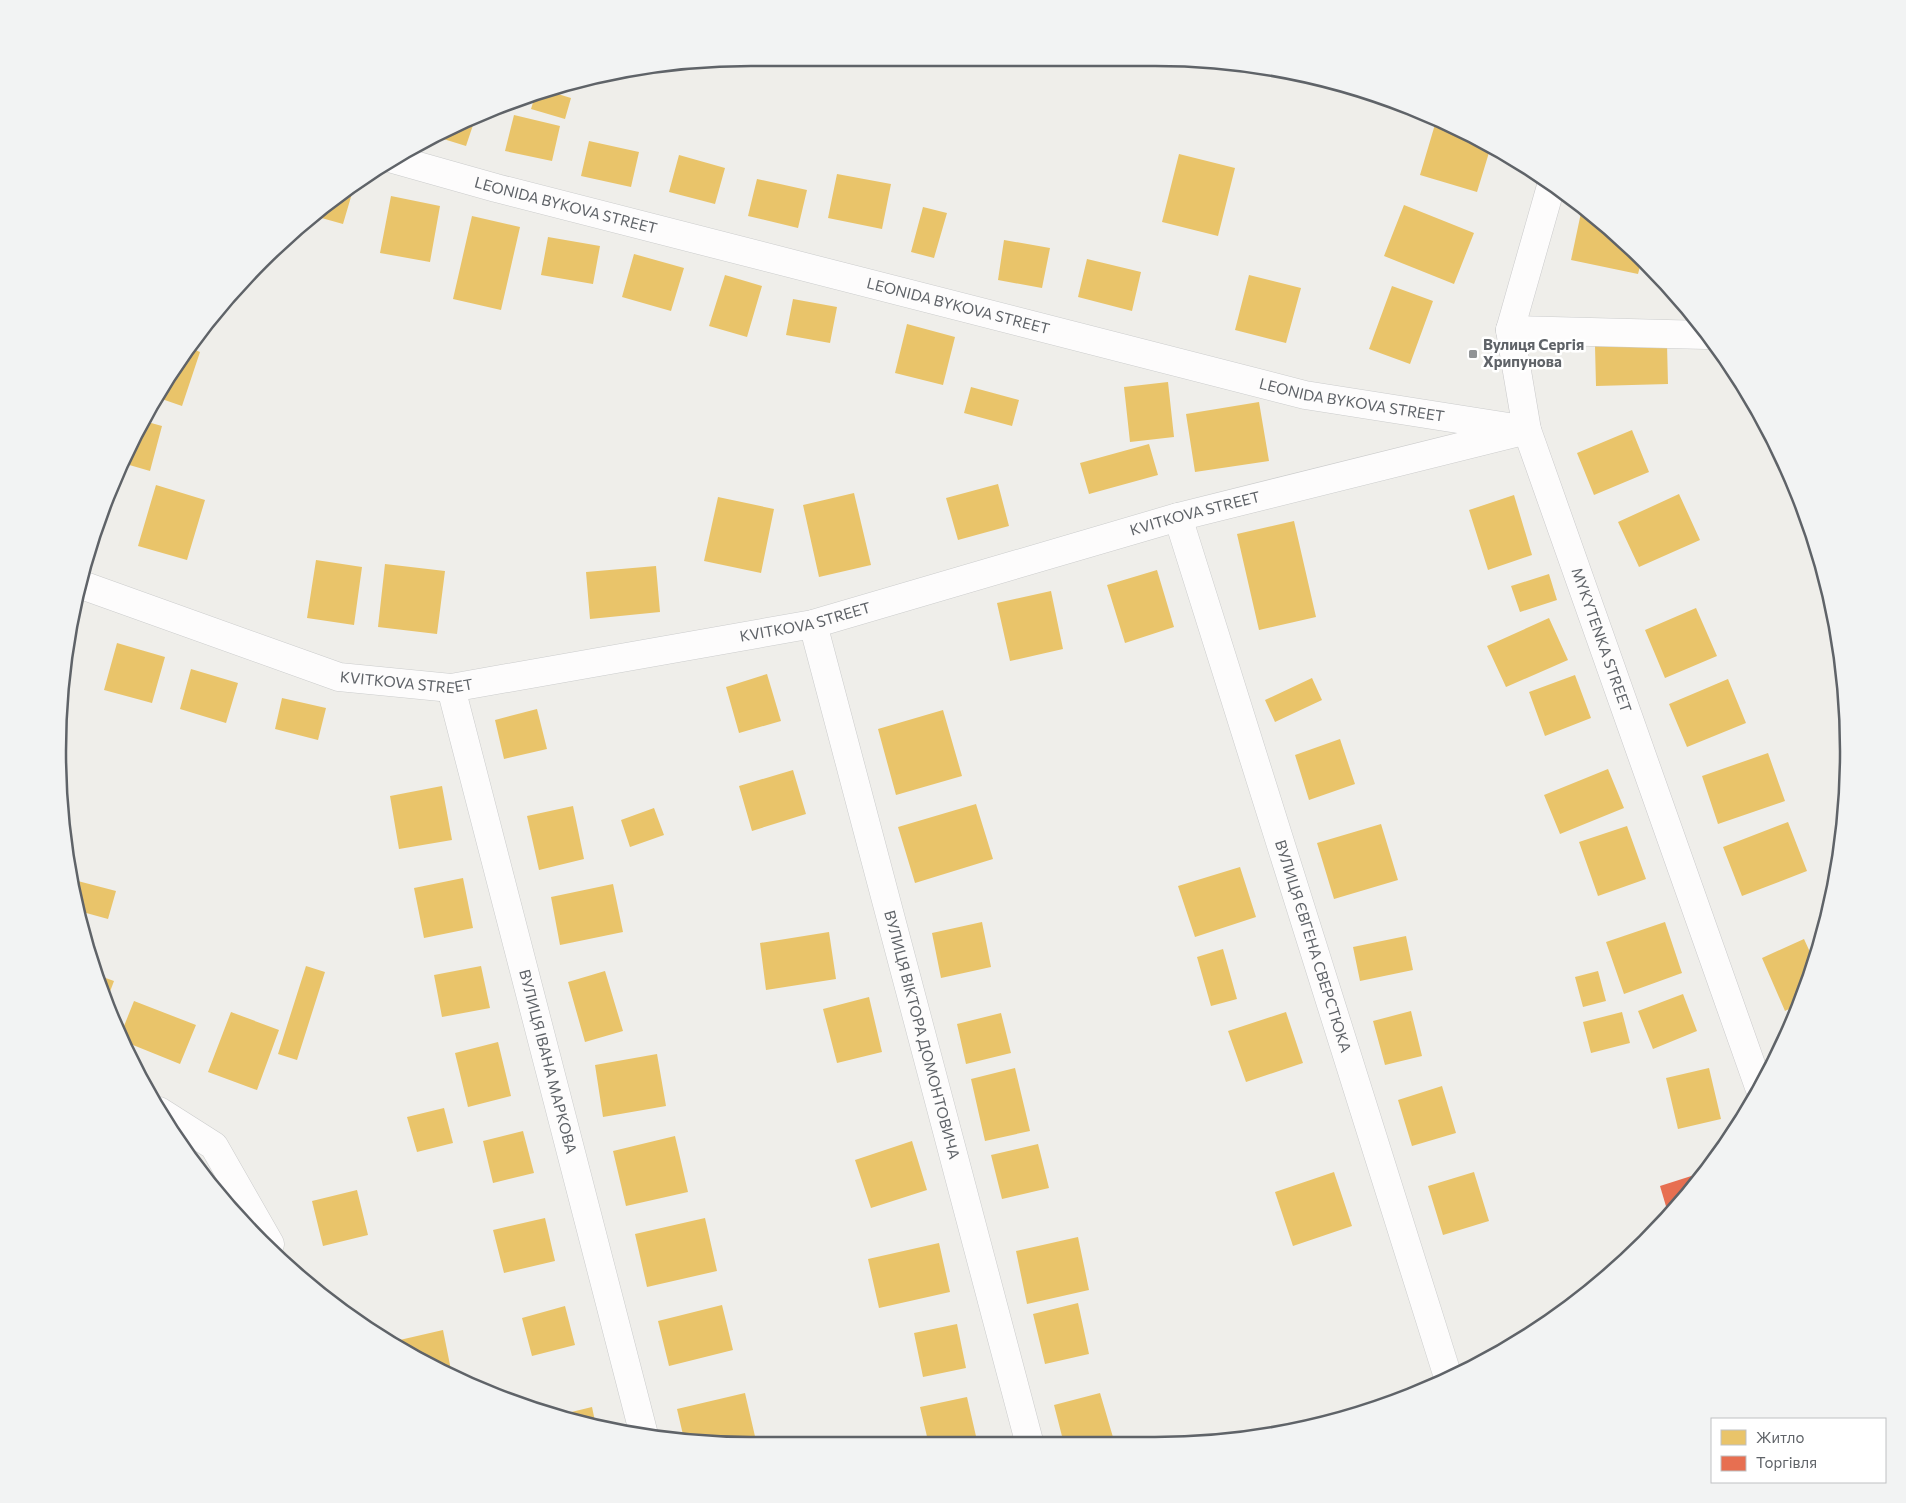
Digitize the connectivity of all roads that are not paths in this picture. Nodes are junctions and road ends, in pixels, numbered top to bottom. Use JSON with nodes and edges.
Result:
{"nodes":[{"id":1,"x":403,"y":162,"type":"edge"},
{"id":2,"x":1549,"y":192,"type":"edge"},
{"id":3,"x":1510,"y":330,"type":"junction"},
{"id":4,"x":1699,"y":335,"type":"edge"},
{"id":5,"x":1526,"y":430,"type":"junction"},
{"id":6,"x":1178,"y":517,"type":"junction"},
{"id":7,"x":87,"y":586,"type":"edge"},
{"id":8,"x":813,"y":624,"type":"junction"},
{"id":9,"x":452,"y":688,"type":"junction"},
{"id":10,"x":1756,"y":1079,"type":"edge"},
{"id":11,"x":175,"y":1121,"type":"edge"},
{"id":12,"x":263,"y":1232,"type":"edge"},
{"id":13,"x":1446,"y":1371,"type":"edge"},
{"id":14,"x":642,"y":1428,"type":"edge"},
{"id":15,"x":1028,"y":1437,"type":"edge"}],
"edges":[{"from":1,"to":5,"type":"street","name":"LEONIDA BYKOVA STREET"},
{"from":2,"to":3,"type":"street","name":"MYKYTENKA STREET"},
{"from":3,"to":4,"type":"street"},
{"from":3,"to":5,"type":"street","name":"MYKYTENKA STREET"},
{"from":5,"to":6,"type":"street","name":"KVITKOVA STREET"},
{"from":5,"to":10,"type":"street","name":"MYKYTENKA STREET"},
{"from":6,"to":8,"type":"street","name":"KVITKOVA STREET"},
{"from":6,"to":13,"type":"street","name":"ВУЛИЦЯ ЄВГЕНА СВЕРСТЮКА"},
{"from":7,"to":9,"type":"street","name":"KVITKOVA STREET"},
{"from":8,"to":9,"type":"street","name":"KVITKOVA STREET"},
{"from":8,"to":15,"type":"street","name":"ВУЛИЦЯ ВІКТОРА ДОМОНТОВИЧА"},
{"from":9,"to":14,"type":"street","name":"ВУЛИЦЯ ІВАНА МАРКОВА"},
{"from":11,"to":12,"type":"street"}]}
